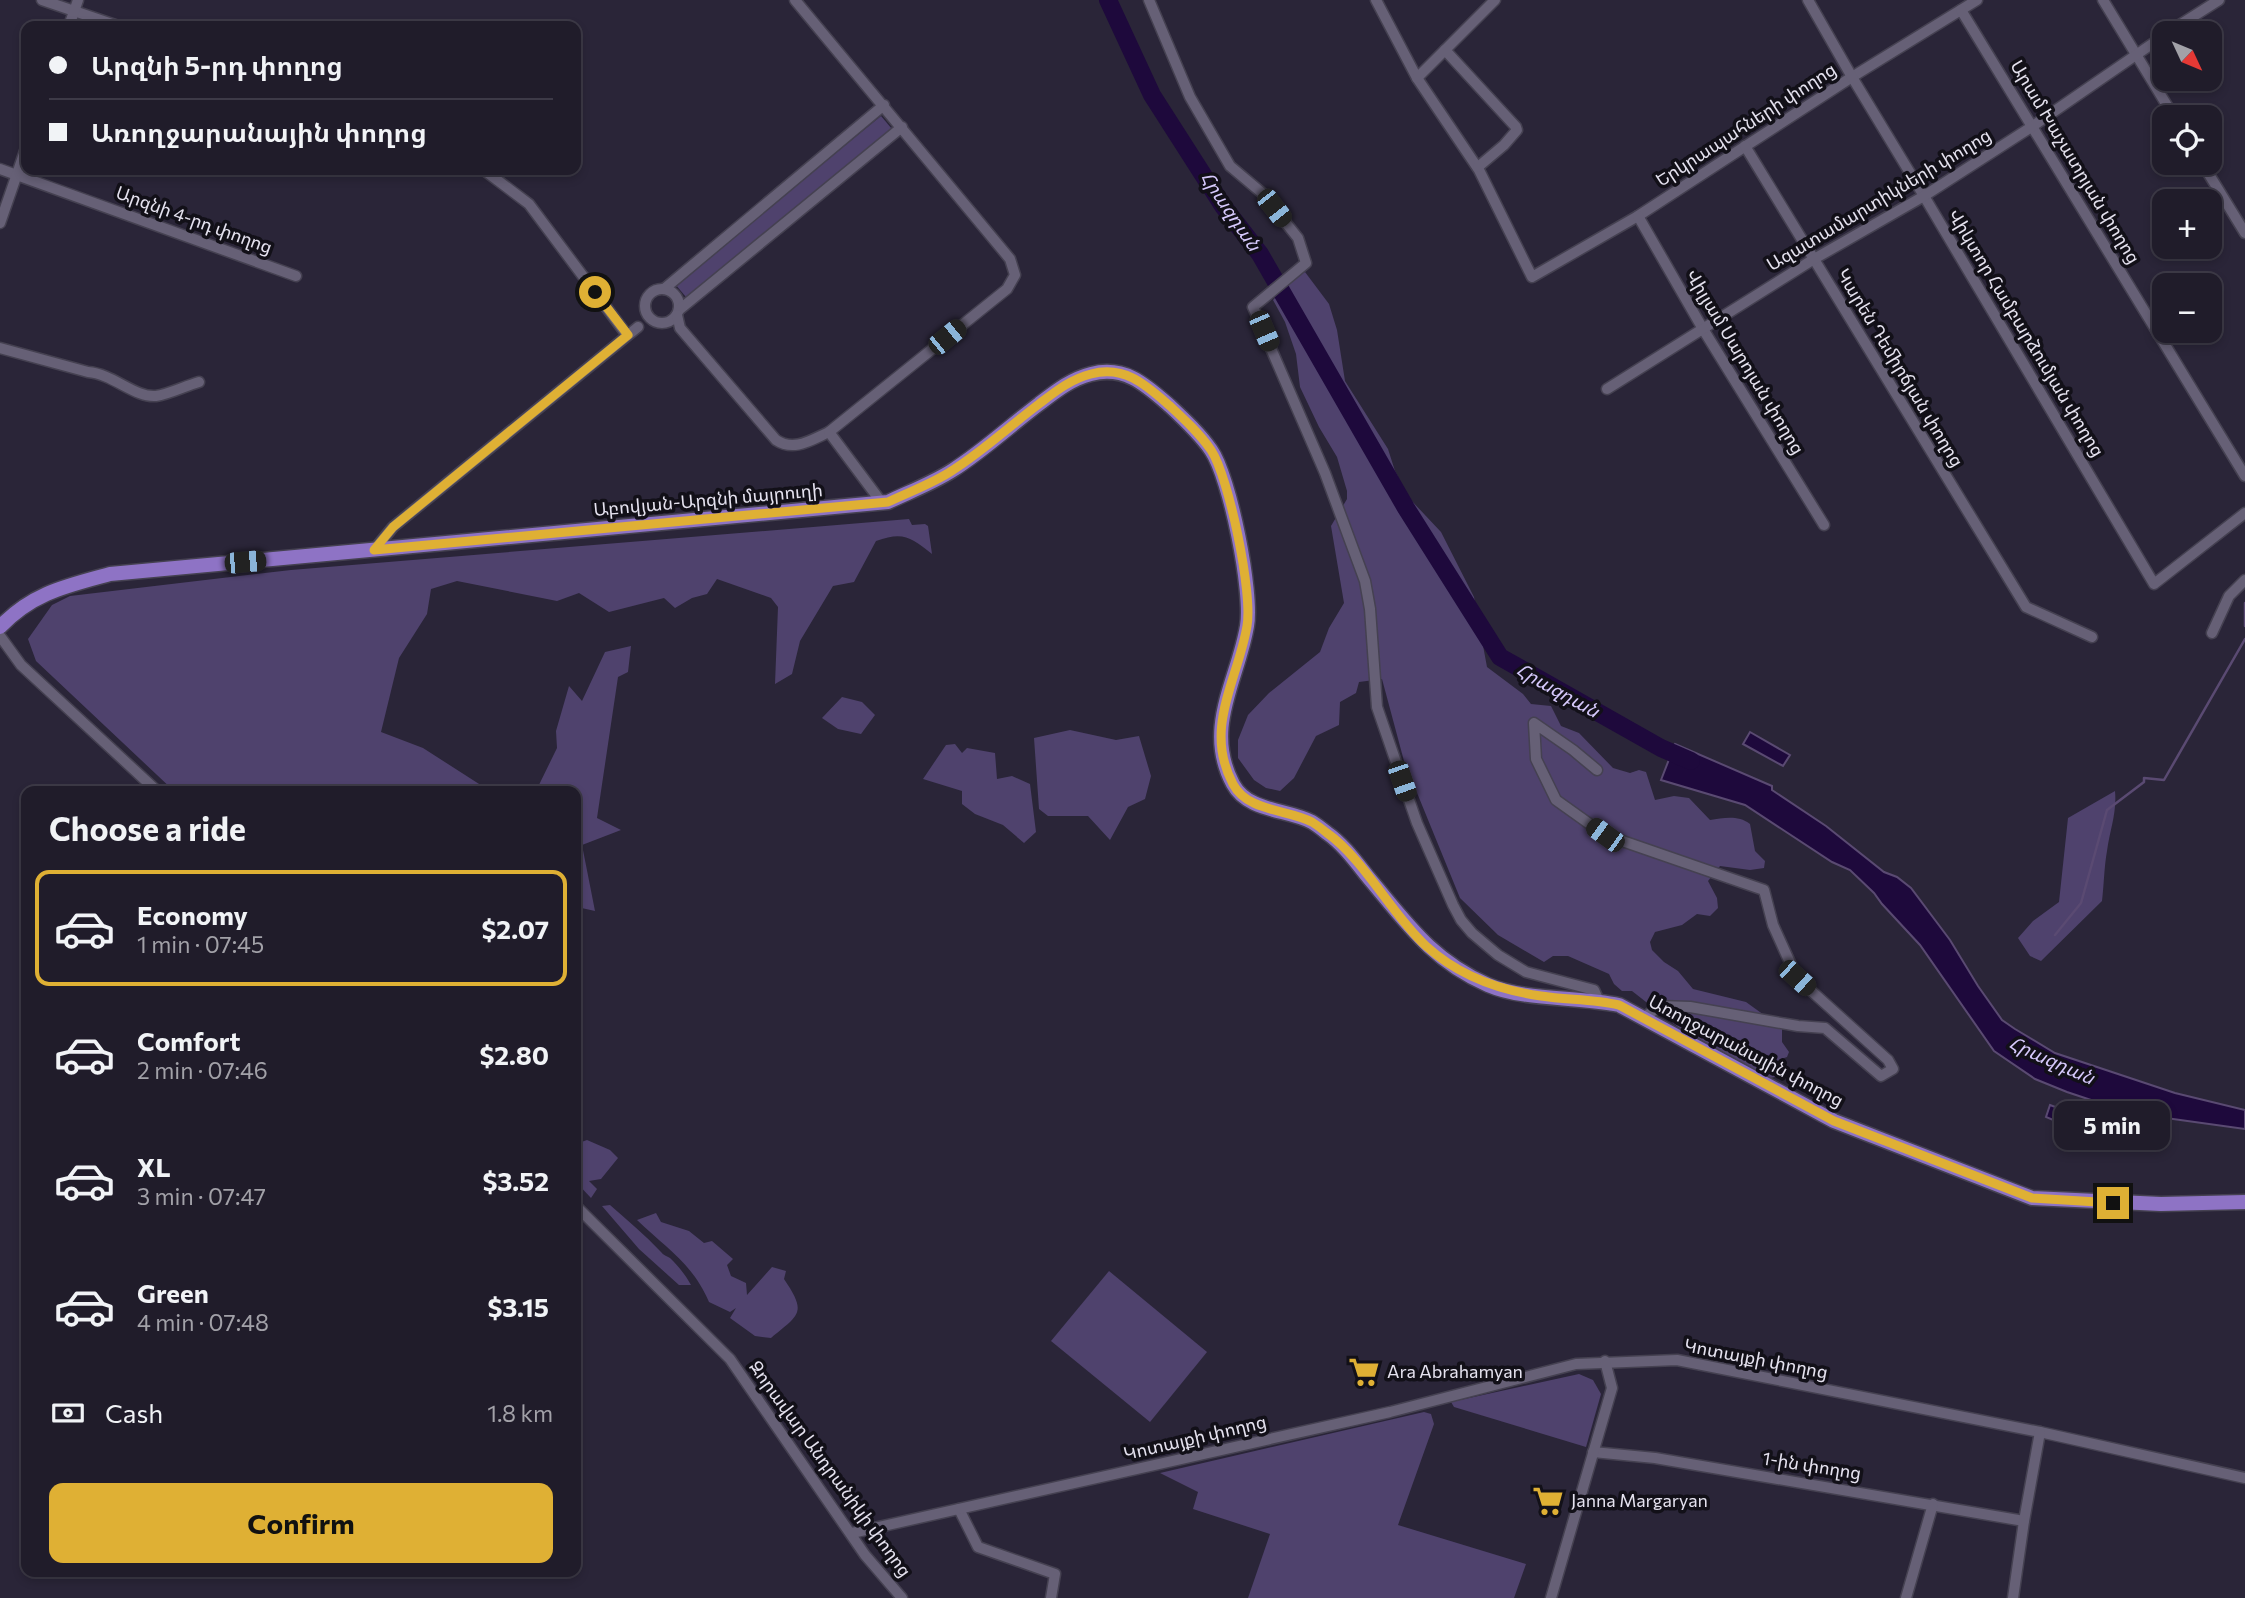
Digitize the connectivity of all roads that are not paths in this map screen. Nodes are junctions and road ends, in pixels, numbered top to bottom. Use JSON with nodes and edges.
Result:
{"nodes":[{"id":1,"x":42,"y":0,"type":"edge"},
{"id":2,"x":796,"y":0,"type":"edge"},
{"id":3,"x":1149,"y":0,"type":"edge"},
{"id":4,"x":1376,"y":0,"type":"edge"},
{"id":5,"x":1495,"y":0,"type":"edge"},
{"id":6,"x":1808,"y":0,"type":"edge"},
{"id":7,"x":1977,"y":0,"type":"edge"},
{"id":8,"x":2103,"y":0,"type":"edge"},
{"id":9,"x":2219,"y":0,"type":"edge"},
{"id":10,"x":76,"y":6,"type":"edge"},
{"id":11,"x":1961,"y":10,"type":"junction"},
{"id":12,"x":108,"y":21,"type":"edge"},
{"id":13,"x":2186,"y":21,"type":"edge"},
{"id":14,"x":2152,"y":43,"type":"edge"},
{"id":15,"x":1445,"y":50,"type":"junction"},
{"id":16,"x":2135,"y":54,"type":"junction"},
{"id":17,"x":1852,"y":77,"type":"junction"},
{"id":18,"x":1416,"y":78,"type":"junction"},
{"id":19,"x":884,"y":105,"type":"junction"},
{"id":20,"x":2167,"y":105,"type":"edge"},
{"id":21,"x":2033,"y":126,"type":"junction"},
{"id":22,"x":902,"y":127,"type":"junction"},
{"id":23,"x":1745,"y":146,"type":"junction"},
{"id":24,"x":21,"y":163,"type":"edge"},
{"id":25,"x":1478,"y":167,"type":"junction"},
{"id":26,"x":0,"y":169,"type":"edge"},
{"id":27,"x":17,"y":175,"type":"junction"},
{"id":28,"x":491,"y":175,"type":"edge"},
{"id":29,"x":2209,"y":175,"type":"edge"},
{"id":30,"x":1924,"y":196,"type":"junction"},
{"id":31,"x":1638,"y":216,"type":"junction"},
{"id":32,"x":0,"y":223,"type":"edge"},
{"id":33,"x":2245,"y":233,"type":"edge"},
{"id":34,"x":1814,"y":259,"type":"junction"},
{"id":35,"x":296,"y":276,"type":"dead end"},
{"id":36,"x":664,"y":289,"type":"junction"},
{"id":37,"x":675,"y":316,"type":"junction"},
{"id":38,"x":638,"y":327,"type":"dead end"},
{"id":39,"x":1703,"y":330,"type":"junction"},
{"id":40,"x":628,"y":335,"type":"junction"},
{"id":41,"x":0,"y":348,"type":"edge"},
{"id":42,"x":199,"y":382,"type":"dead end"},
{"id":43,"x":1606,"y":389,"type":"dead end"},
{"id":44,"x":829,"y":432,"type":"junction"},
{"id":45,"x":2245,"y":476,"type":"edge"},
{"id":46,"x":882,"y":503,"type":"junction"},
{"id":47,"x":2245,"y":513,"type":"edge"},
{"id":48,"x":1824,"y":526,"type":"dead end"},
{"id":49,"x":374,"y":550,"type":"junction"},
{"id":50,"x":2245,"y":579,"type":"edge"},
{"id":51,"x":1249,"y":599,"type":"joint"},
{"id":52,"x":0,"y":627,"type":"edge"},
{"id":53,"x":2212,"y":633,"type":"dead end"},
{"id":54,"x":0,"y":636,"type":"edge"},
{"id":55,"x":2092,"y":637,"type":"dead end"},
{"id":56,"x":1597,"y":770,"type":"dead end"},
{"id":57,"x":152,"y":786,"type":"edge"},
{"id":58,"x":1599,"y":1001,"type":"junction"},
{"id":59,"x":1643,"y":1018,"type":"junction"},
{"id":60,"x":2245,"y":1202,"type":"edge"},
{"id":61,"x":581,"y":1211,"type":"edge"},
{"id":62,"x":1605,"y":1361,"type":"junction"},
{"id":63,"x":2040,"y":1432,"type":"junction"},
{"id":64,"x":1593,"y":1452,"type":"junction"},
{"id":65,"x":2245,"y":1478,"type":"edge"},
{"id":66,"x":1933,"y":1504,"type":"junction"},
{"id":67,"x":959,"y":1509,"type":"junction"},
{"id":68,"x":2024,"y":1521,"type":"junction"},
{"id":69,"x":852,"y":1533,"type":"junction"},
{"id":70,"x":902,"y":1598,"type":"edge"},
{"id":71,"x":1051,"y":1598,"type":"edge"},
{"id":72,"x":1551,"y":1598,"type":"edge"},
{"id":73,"x":1906,"y":1598,"type":"edge"},
{"id":74,"x":2013,"y":1598,"type":"edge"}],
"edges":[{"from":1,"to":10,"type":"street"},
{"from":2,"to":19,"type":"street"},
{"from":3,"to":58,"type":"street"},
{"from":4,"to":18,"type":"street"},
{"from":5,"to":15,"type":"street"},
{"from":6,"to":17,"type":"street","name":"Վիկտոր Համբարձումյան փողոց"},
{"from":7,"to":11,"type":"street","name":"Երկրապահների փողոց"},
{"from":8,"to":16,"type":"street"},
{"from":9,"to":13,"type":"street","name":"Ազատամարտիկների փողոց"},
{"from":10,"to":12,"type":"street"},
{"from":11,"to":17,"type":"street","name":"Երկրապահների փողոց"},
{"from":11,"to":21,"type":"street","name":"Արամ Խաչատրյան փողոց"},
{"from":14,"to":16,"type":"street","name":"Ազատամարտիկների փողոց"},
{"from":15,"to":18,"type":"street"},
{"from":15,"to":25,"type":"street"},
{"from":16,"to":20,"type":"street"},
{"from":16,"to":21,"type":"street","name":"Ազատամարտիկների փողոց"},
{"from":17,"to":23,"type":"street","name":"Երկրապահների փողոց"},
{"from":17,"to":30,"type":"street","name":"Վիկտոր Համբարձումյան փողոց"},
{"from":18,"to":25,"type":"street"},
{"from":19,"to":22,"type":"street"},
{"from":19,"to":36,"type":"street"},
{"from":21,"to":30,"type":"street","name":"Ազատամարտիկների փողոց"},
{"from":21,"to":45,"type":"street","name":"Արամ Խաչատրյան փողոց"},
{"from":22,"to":37,"type":"street"},
{"from":22,"to":44,"type":"street"},
{"from":23,"to":31,"type":"street","name":"Երկրապահների փողոց"},
{"from":23,"to":34,"type":"street","name":"Կարեն Դեմիրճյան փողոց"},
{"from":24,"to":27,"type":"street"},
{"from":25,"to":31,"type":"street","name":"Երկրապահների փողոց"},
{"from":26,"to":27,"type":"street","name":"Արզնի 4-րդ փողոց"},
{"from":27,"to":32,"type":"street"},
{"from":27,"to":35,"type":"street","name":"Արզնի 4-րդ փողոց"},
{"from":28,"to":40,"type":"street"},
{"from":29,"to":33,"type":"street"},
{"from":30,"to":34,"type":"street","name":"Ազատամարտիկների փողոց"},
{"from":30,"to":47,"type":"street","name":"Վիկտոր Համբարձումյան փողոց"},
{"from":31,"to":39,"type":"street","name":"Վիլյամ Սարոյան փողոց"},
{"from":34,"to":39,"type":"street","name":"Ազատամարտիկների փողոց"},
{"from":34,"to":55,"type":"street","name":"Կարեն Դեմիրճյան փողոց"},
{"from":36,"to":37,"type":"street"},
{"from":36,"to":37,"type":"street"},
{"from":37,"to":44,"type":"street"},
{"from":38,"to":40,"type":"street"},
{"from":39,"to":43,"type":"street","name":"Ազատամարտիկների փողոց"},
{"from":39,"to":48,"type":"street","name":"Վիլյամ Սարոյան փողոց"},
{"from":40,"to":49,"type":"street"},
{"from":41,"to":42,"type":"street"},
{"from":44,"to":46,"type":"street"},
{"from":46,"to":49,"type":"main road","name":"Աբովյան-Արզնի մայրուղի"},
{"from":46,"to":51,"type":"main road","name":"Աբովյան-Արզնի մայրուղի"},
{"from":49,"to":52,"type":"main road","name":"Աբովյան-Արզնի մայրուղի"},
{"from":50,"to":53,"type":"street"},
{"from":51,"to":58,"type":"main road","name":"Առողջարանային փողոց"},
{"from":54,"to":57,"type":"street"},
{"from":56,"to":59,"type":"street"},
{"from":58,"to":59,"type":"main road","name":"Առողջարանային փողոց"},
{"from":59,"to":60,"type":"main road","name":"Առողջարանային փողոց"},
{"from":61,"to":69,"type":"street","name":"Զորավար Անդրանիկի փողոց"},
{"from":62,"to":63,"type":"street","name":"Կոտայքի փողոց"},
{"from":62,"to":64,"type":"street"},
{"from":62,"to":67,"type":"street","name":"Կոտայքի փողոց"},
{"from":63,"to":65,"type":"street","name":"Կոտայքի փողոց"},
{"from":63,"to":68,"type":"street"},
{"from":64,"to":66,"type":"street","name":"1-ին փողոց"},
{"from":64,"to":72,"type":"street"},
{"from":66,"to":68,"type":"street","name":"1-ին փողոց"},
{"from":66,"to":73,"type":"street"},
{"from":67,"to":69,"type":"street","name":"Կոտայքի փողոց"},
{"from":67,"to":71,"type":"street"},
{"from":68,"to":74,"type":"street"},
{"from":69,"to":70,"type":"street","name":"Զորավար Անդրանիկի փողոց"}]}
